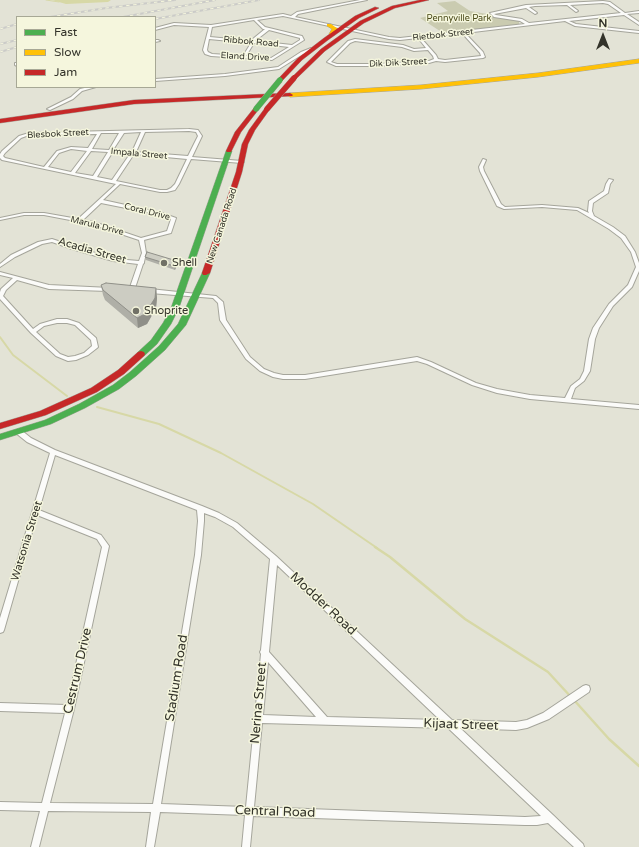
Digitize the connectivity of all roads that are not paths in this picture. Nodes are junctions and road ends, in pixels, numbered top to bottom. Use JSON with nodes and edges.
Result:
{"nodes":[{"id":1,"x":365,"y":0,"type":"edge"},
{"id":2,"x":407,"y":0,"type":"edge"},
{"id":3,"x":427,"y":0,"type":"edge"},
{"id":4,"x":568,"y":5,"type":"junction"},
{"id":5,"x":526,"y":6,"type":"junction"},
{"id":6,"x":576,"y":11,"type":"dead end"},
{"id":7,"x":639,"y":12,"type":"edge"},
{"id":8,"x":536,"y":13,"type":"dead end"},
{"id":9,"x":625,"y":14,"type":"junction"},
{"id":10,"x":292,"y":17,"type":"junction"},
{"id":11,"x":254,"y":19,"type":"junction"},
{"id":12,"x":566,"y":21,"type":"junction"},
{"id":13,"x":639,"y":24,"type":"edge"},
{"id":14,"x":329,"y":25,"type":"junction"},
{"id":15,"x":529,"y":25,"type":"junction"},
{"id":16,"x":211,"y":26,"type":"junction"},
{"id":17,"x":346,"y":28,"type":"junction"},
{"id":18,"x":156,"y":29,"type":"edge"},
{"id":19,"x":268,"y":29,"type":"junction"},
{"id":20,"x":463,"y":32,"type":"junction"},
{"id":21,"x":639,"y":32,"type":"edge"},
{"id":22,"x":332,"y":34,"type":"junction"},
{"id":23,"x":420,"y":37,"type":"junction"},
{"id":24,"x":208,"y":38,"type":"junction"},
{"id":25,"x":253,"y":42,"type":"junction"},
{"id":26,"x":293,"y":46,"type":"junction"},
{"id":27,"x":428,"y":49,"type":"junction"},
{"id":28,"x":312,"y":50,"type":"junction"},
{"id":29,"x":244,"y":57,"type":"junction"},
{"id":30,"x":436,"y":60,"type":"junction"},
{"id":31,"x":639,"y":60,"type":"edge"},
{"id":32,"x":156,"y":80,"type":"edge"},
{"id":33,"x":90,"y":88,"type":"edge"},
{"id":34,"x":49,"y":109,"type":"junction"},
{"id":35,"x":0,"y":118,"type":"edge"},
{"id":36,"x":0,"y":121,"type":"edge"},
{"id":37,"x":144,"y":131,"type":"junction"},
{"id":38,"x":100,"y":132,"type":"junction"},
{"id":39,"x":122,"y":132,"type":"junction"},
{"id":40,"x":90,"y":150,"type":"junction"},
{"id":41,"x":111,"y":151,"type":"junction"},
{"id":42,"x":133,"y":153,"type":"junction"},
{"id":43,"x":191,"y":158,"type":"junction"},
{"id":44,"x":484,"y":160,"type":"dead end"},
{"id":45,"x":225,"y":161,"type":"junction"},
{"id":46,"x":242,"y":162,"type":"junction"},
{"id":47,"x":45,"y":168,"type":"junction"},
{"id":48,"x":72,"y":173,"type":"junction"},
{"id":49,"x":94,"y":178,"type":"junction"},
{"id":50,"x":611,"y":180,"type":"dead end"},
{"id":51,"x":116,"y":182,"type":"junction"},
{"id":52,"x":100,"y":201,"type":"junction"},
{"id":53,"x":592,"y":216,"type":"junction"},
{"id":54,"x":0,"y":219,"type":"edge"},
{"id":55,"x":80,"y":220,"type":"junction"},
{"id":56,"x":140,"y":239,"type":"junction"},
{"id":57,"x":142,"y":263,"type":"junction"},
{"id":58,"x":0,"y":266,"type":"edge"},
{"id":59,"x":0,"y":273,"type":"edge"},
{"id":60,"x":16,"y":278,"type":"junction"},
{"id":61,"x":111,"y":289,"type":"edge"},
{"id":62,"x":125,"y":290,"type":"edge"},
{"id":63,"x":132,"y":290,"type":"junction"},
{"id":64,"x":139,"y":290,"type":"edge"},
{"id":65,"x":146,"y":291,"type":"edge"},
{"id":66,"x":180,"y":294,"type":"junction"},
{"id":67,"x":196,"y":295,"type":"junction"},
{"id":68,"x":33,"y":332,"type":"junction"},
{"id":69,"x":567,"y":400,"type":"junction"},
{"id":70,"x":639,"y":407,"type":"edge"},
{"id":71,"x":0,"y":426,"type":"edge"},
{"id":72,"x":19,"y":432,"type":"junction"},
{"id":73,"x":0,"y":437,"type":"edge"},
{"id":74,"x":53,"y":452,"type":"junction"},
{"id":75,"x":200,"y":508,"type":"junction"},
{"id":76,"x":36,"y":512,"type":"junction"},
{"id":77,"x":274,"y":558,"type":"junction"},
{"id":78,"x":0,"y":630,"type":"edge"},
{"id":79,"x":264,"y":652,"type":"junction"},
{"id":80,"x":586,"y":688,"type":"dead end"},
{"id":81,"x":0,"y":707,"type":"edge"},
{"id":82,"x":70,"y":709,"type":"junction"},
{"id":83,"x":258,"y":719,"type":"junction"},
{"id":84,"x":325,"y":721,"type":"junction"},
{"id":85,"x":450,"y":724,"type":"junction"},
{"id":86,"x":0,"y":806,"type":"edge"},
{"id":87,"x":45,"y":808,"type":"junction"},
{"id":88,"x":156,"y":808,"type":"junction"},
{"id":89,"x":249,"y":811,"type":"junction"},
{"id":90,"x":550,"y":818,"type":"junction"},
{"id":91,"x":35,"y":847,"type":"edge"},
{"id":92,"x":150,"y":847,"type":"edge"},
{"id":93,"x":246,"y":847,"type":"edge"},
{"id":94,"x":580,"y":847,"type":"edge"}],
"edges":[{"from":1,"to":10,"type":"street"},
{"from":2,"to":17,"type":"main road","name":"New Canada Road"},
{"from":3,"to":17,"type":"main road","name":"New Canada Road"},
{"from":4,"to":5,"type":"street"},
{"from":4,"to":6,"type":"street"},
{"from":4,"to":9,"type":"street"},
{"from":5,"to":8,"type":"street"},
{"from":5,"to":15,"type":"street"},
{"from":7,"to":9,"type":"street","name":"Rietbok Street"},
{"from":9,"to":12,"type":"street","name":"Rietbok Street"},
{"from":9,"to":13,"type":"street"},
{"from":10,"to":11,"type":"street"},
{"from":10,"to":14,"type":"street","name":"Rietbok Street"},
{"from":11,"to":16,"type":"street"},
{"from":11,"to":19,"type":"street"},
{"from":12,"to":15,"type":"street","name":"Rietbok Street"},
{"from":12,"to":21,"type":"street"},
{"from":14,"to":17,"type":"street","name":"Rietbok Street"},
{"from":14,"to":22,"type":"main road"},
{"from":15,"to":20,"type":"street","name":"Rietbok Street"},
{"from":16,"to":18,"type":"street"},
{"from":16,"to":24,"type":"street","name":"Eland Drive"},
{"from":17,"to":22,"type":"main road","name":"New Canada Road"},
{"from":17,"to":23,"type":"street","name":"Rietbok Street"},
{"from":17,"to":46,"type":"main road","name":"New Canada Road","bridge":true},
{"from":19,"to":25,"type":"street"},
{"from":19,"to":26,"type":"street"},
{"from":20,"to":23,"type":"street","name":"Rietbok Street"},
{"from":20,"to":30,"type":"street"},
{"from":22,"to":28,"type":"main road","name":"New Canada Road"},
{"from":23,"to":27,"type":"street"},
{"from":24,"to":25,"type":"street","name":"Ribbok Road"},
{"from":24,"to":29,"type":"street","name":"Eland Drive"},
{"from":25,"to":26,"type":"street","name":"Ribbok Road"},
{"from":25,"to":29,"type":"street"},
{"from":26,"to":29,"type":"street","name":"Eland Drive"},
{"from":27,"to":30,"type":"street","name":"Dik Dik Street"},
{"from":27,"to":30,"type":"street","name":"Dik Dik Street"},
{"from":28,"to":32,"type":"street"},
{"from":28,"to":45,"type":"main road","name":"New Canada Road","bridge":true},
{"from":31,"to":34,"type":"main road"},
{"from":31,"to":36,"type":"main road"},
{"from":33,"to":34,"type":"street"},
{"from":34,"to":35,"type":"main road"},
{"from":37,"to":39,"type":"street","name":"Blesbok Street"},
{"from":37,"to":42,"type":"street"},
{"from":37,"to":43,"type":"street","name":"Blesbok Street"},
{"from":38,"to":39,"type":"street","name":"Blesbok Street"},
{"from":38,"to":40,"type":"street"},
{"from":38,"to":47,"type":"street","name":"Blesbok Street"},
{"from":39,"to":41,"type":"street"},
{"from":40,"to":41,"type":"street","name":"Impala Street"},
{"from":40,"to":47,"type":"street","name":"Impala Street"},
{"from":40,"to":48,"type":"street"},
{"from":41,"to":42,"type":"street","name":"Impala Street"},
{"from":41,"to":49,"type":"street"},
{"from":42,"to":43,"type":"street","name":"Impala Street"},
{"from":42,"to":51,"type":"street"},
{"from":43,"to":45,"type":"street","name":"Impala Street"},
{"from":43,"to":51,"type":"street","name":"Blesbok Street"},
{"from":44,"to":53,"type":"street"},
{"from":45,"to":46,"type":"street","name":"Impala Street"},
{"from":45,"to":66,"type":"main road","name":"New Canada Road"},
{"from":46,"to":67,"type":"main road","name":"New Canada Road"},
{"from":47,"to":48,"type":"street","name":"Blesbok Street"},
{"from":48,"to":49,"type":"street","name":"Blesbok Street"},
{"from":49,"to":51,"type":"street","name":"Blesbok Street"},
{"from":50,"to":53,"type":"street"},
{"from":51,"to":52,"type":"street"},
{"from":52,"to":55,"type":"street"},
{"from":52,"to":56,"type":"street","name":"Coral Drive"},
{"from":53,"to":69,"type":"street"},
{"from":54,"to":55,"type":"street","name":"Marula Drive"},
{"from":55,"to":56,"type":"street","name":"Marula Drive"},
{"from":56,"to":57,"type":"street"},
{"from":57,"to":58,"type":"street","name":"Acadia Street"},
{"from":57,"to":63,"type":"street"},
{"from":59,"to":60,"type":"street"},
{"from":60,"to":61,"type":"street"},
{"from":60,"to":68,"type":"street"},
{"from":62,"to":63,"type":"street"},
{"from":63,"to":64,"type":"street"},
{"from":65,"to":66,"type":"street"},
{"from":66,"to":67,"type":"street"},
{"from":66,"to":71,"type":"main road","name":"New Canada Road"},
{"from":67,"to":69,"type":"street"},
{"from":67,"to":72,"type":"main road","name":"New Canada Road"},
{"from":68,"to":68,"type":"street"},
{"from":69,"to":70,"type":"street"},
{"from":72,"to":73,"type":"main road","name":"New Canada Road"},
{"from":72,"to":74,"type":"street","name":"Modder Road"},
{"from":74,"to":75,"type":"street","name":"Modder Road"},
{"from":74,"to":76,"type":"street","name":"Watsonia Street"},
{"from":75,"to":77,"type":"street","name":"Modder Road"},
{"from":75,"to":88,"type":"street","name":"Stadium Road"},
{"from":76,"to":78,"type":"street","name":"Watsonia Street"},
{"from":76,"to":82,"type":"street","name":"Cestrum Drive"},
{"from":77,"to":79,"type":"street","name":"Nerina Street"},
{"from":77,"to":85,"type":"street","name":"Modder Road"},
{"from":79,"to":83,"type":"street","name":"Nerina Street"},
{"from":79,"to":84,"type":"street"},
{"from":80,"to":85,"type":"street","name":"Kijaat Street"},
{"from":81,"to":82,"type":"street"},
{"from":82,"to":87,"type":"street","name":"Cestrum Drive"},
{"from":83,"to":84,"type":"street","name":"Kijaat Street"},
{"from":83,"to":89,"type":"street","name":"Nerina Street"},
{"from":84,"to":85,"type":"street","name":"Kijaat Street"},
{"from":85,"to":90,"type":"street","name":"Modder Road"},
{"from":86,"to":87,"type":"street","name":"Central Road"},
{"from":87,"to":88,"type":"street","name":"Central Road"},
{"from":87,"to":91,"type":"street","name":"Cestrum Drive"},
{"from":88,"to":89,"type":"street","name":"Central Road"},
{"from":88,"to":92,"type":"street","name":"Stadium Road"},
{"from":89,"to":90,"type":"street","name":"Central Road"},
{"from":89,"to":93,"type":"street","name":"Nerina Street"},
{"from":90,"to":94,"type":"street","name":"Modder Road"}]}
